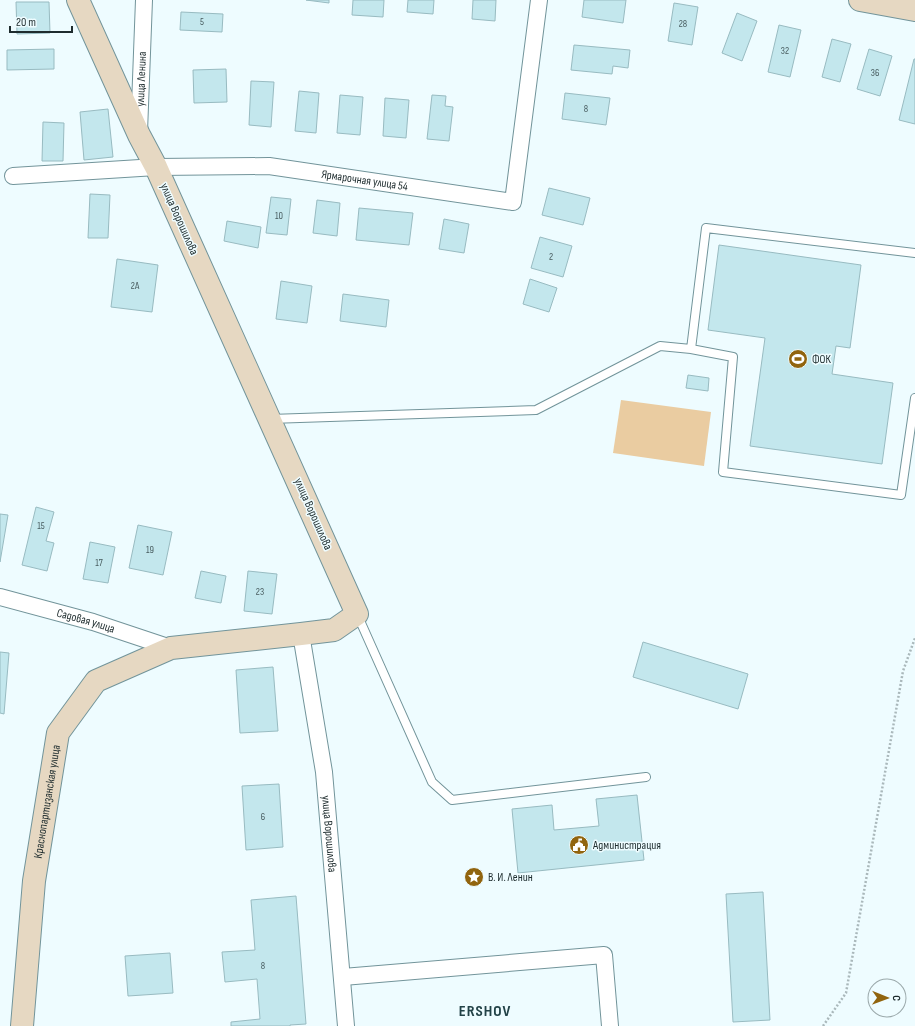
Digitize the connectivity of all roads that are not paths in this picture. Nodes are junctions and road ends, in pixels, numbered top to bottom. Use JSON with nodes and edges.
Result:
{"nodes":[{"id":1,"x":78,"y":0,"type":"edge"},
{"id":2,"x":144,"y":0,"type":"edge"},
{"id":3,"x":539,"y":0,"type":"edge"},
{"id":4,"x":867,"y":1,"type":"edge"},
{"id":5,"x":915,"y":10,"type":"edge"},
{"id":6,"x":139,"y":135,"type":"junction"},
{"id":7,"x":156,"y":167,"type":"junction"},
{"id":8,"x":13,"y":176,"type":"dead end"},
{"id":9,"x":915,"y":253,"type":"edge"},
{"id":10,"x":691,"y":348,"type":"junction"},
{"id":11,"x":915,"y":398,"type":"edge"},
{"id":12,"x":270,"y":419,"type":"junction"},
{"id":13,"x":0,"y":598,"type":"edge"},
{"id":14,"x":357,"y":614,"type":"junction"},
{"id":15,"x":301,"y":634,"type":"junction"},
{"id":16,"x":170,"y":648,"type":"junction"},
{"id":17,"x":646,"y":778,"type":"dead end"},
{"id":18,"x":343,"y":977,"type":"junction"},
{"id":19,"x":22,"y":1026,"type":"edge"},
{"id":20,"x":346,"y":1026,"type":"edge"},
{"id":21,"x":610,"y":1026,"type":"edge"}],
"edges":[{"from":1,"to":6,"type":"street","name":"улица Ворошилова"},
{"from":2,"to":6,"type":"street","name":"улица Ленина"},
{"from":3,"to":7,"type":"street","name":"Ярмарочная улица 54"},
{"from":4,"to":5,"type":"street"},
{"from":6,"to":7,"type":"street","name":"улица Ворошилова"},
{"from":7,"to":8,"type":"street","name":"Ярмарочная улица 54"},
{"from":7,"to":12,"type":"street","name":"улица Ворошилова"},
{"from":9,"to":10,"type":"lane"},
{"from":10,"to":11,"type":"lane"},
{"from":10,"to":12,"type":"lane"},
{"from":12,"to":14,"type":"street","name":"улица Ворошилова"},
{"from":13,"to":16,"type":"street","name":"Садовая улица"},
{"from":14,"to":15,"type":"street"},
{"from":14,"to":17,"type":"lane"},
{"from":15,"to":16,"type":"street","name":"Краснопартизанская улица"},
{"from":15,"to":18,"type":"street","name":"улица Ворошилова"},
{"from":16,"to":19,"type":"street","name":"Краснопартизанская улица"},
{"from":18,"to":20,"type":"street","name":"улица Ворошилова"},
{"from":18,"to":21,"type":"street"}]}
